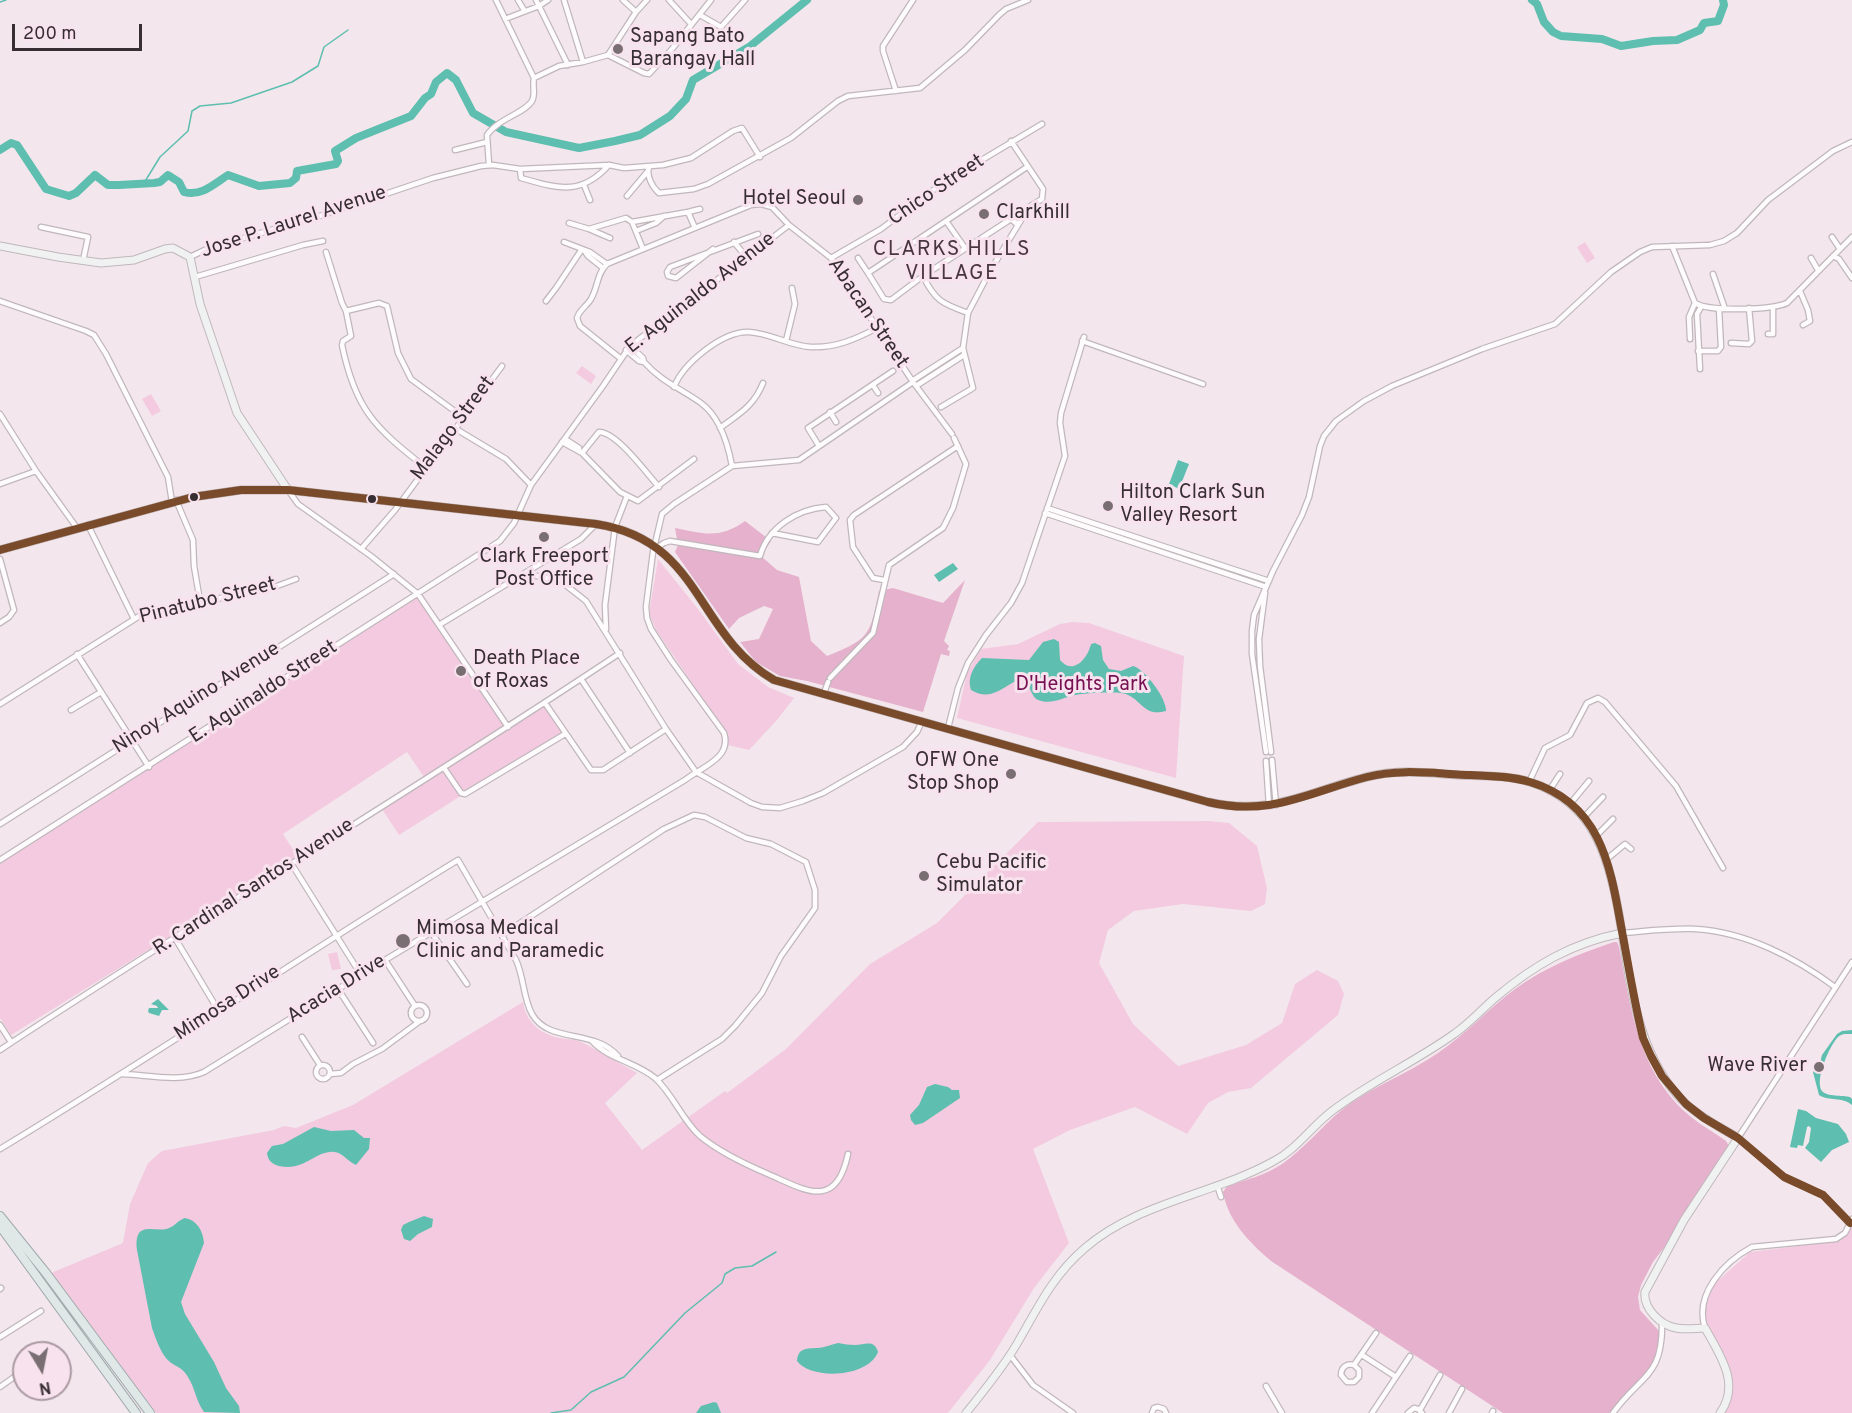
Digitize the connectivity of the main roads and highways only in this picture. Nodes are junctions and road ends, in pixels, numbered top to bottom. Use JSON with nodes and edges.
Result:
{"nodes":[{"id":1,"x":0,"y":246,"type":"edge"},
{"id":2,"x":288,"y":490,"type":"junction"},
{"id":3,"x":0,"y":550,"type":"edge"},
{"id":4,"x":1622,"y":933,"type":"junction"},
{"id":5,"x":0,"y":1216,"type":"edge"},
{"id":6,"x":0,"y":1226,"type":"edge"},
{"id":7,"x":136,"y":1413,"type":"edge"},
{"id":8,"x":150,"y":1413,"type":"edge"},
{"id":9,"x":966,"y":1413,"type":"edge"},
{"id":10,"x":1720,"y":1413,"type":"edge"}],
"edges":[{"from":1,"to":2,"type":"main road","name":"Jose P. Laurel Avenue"},
{"from":2,"to":3,"type":"main road"},
{"from":2,"to":4,"type":"main road"},
{"from":4,"to":9,"type":"main road"},
{"from":4,"to":10,"type":"main road"},
{"from":5,"to":8,"type":"main road"},
{"from":6,"to":7,"type":"main road"}]}
